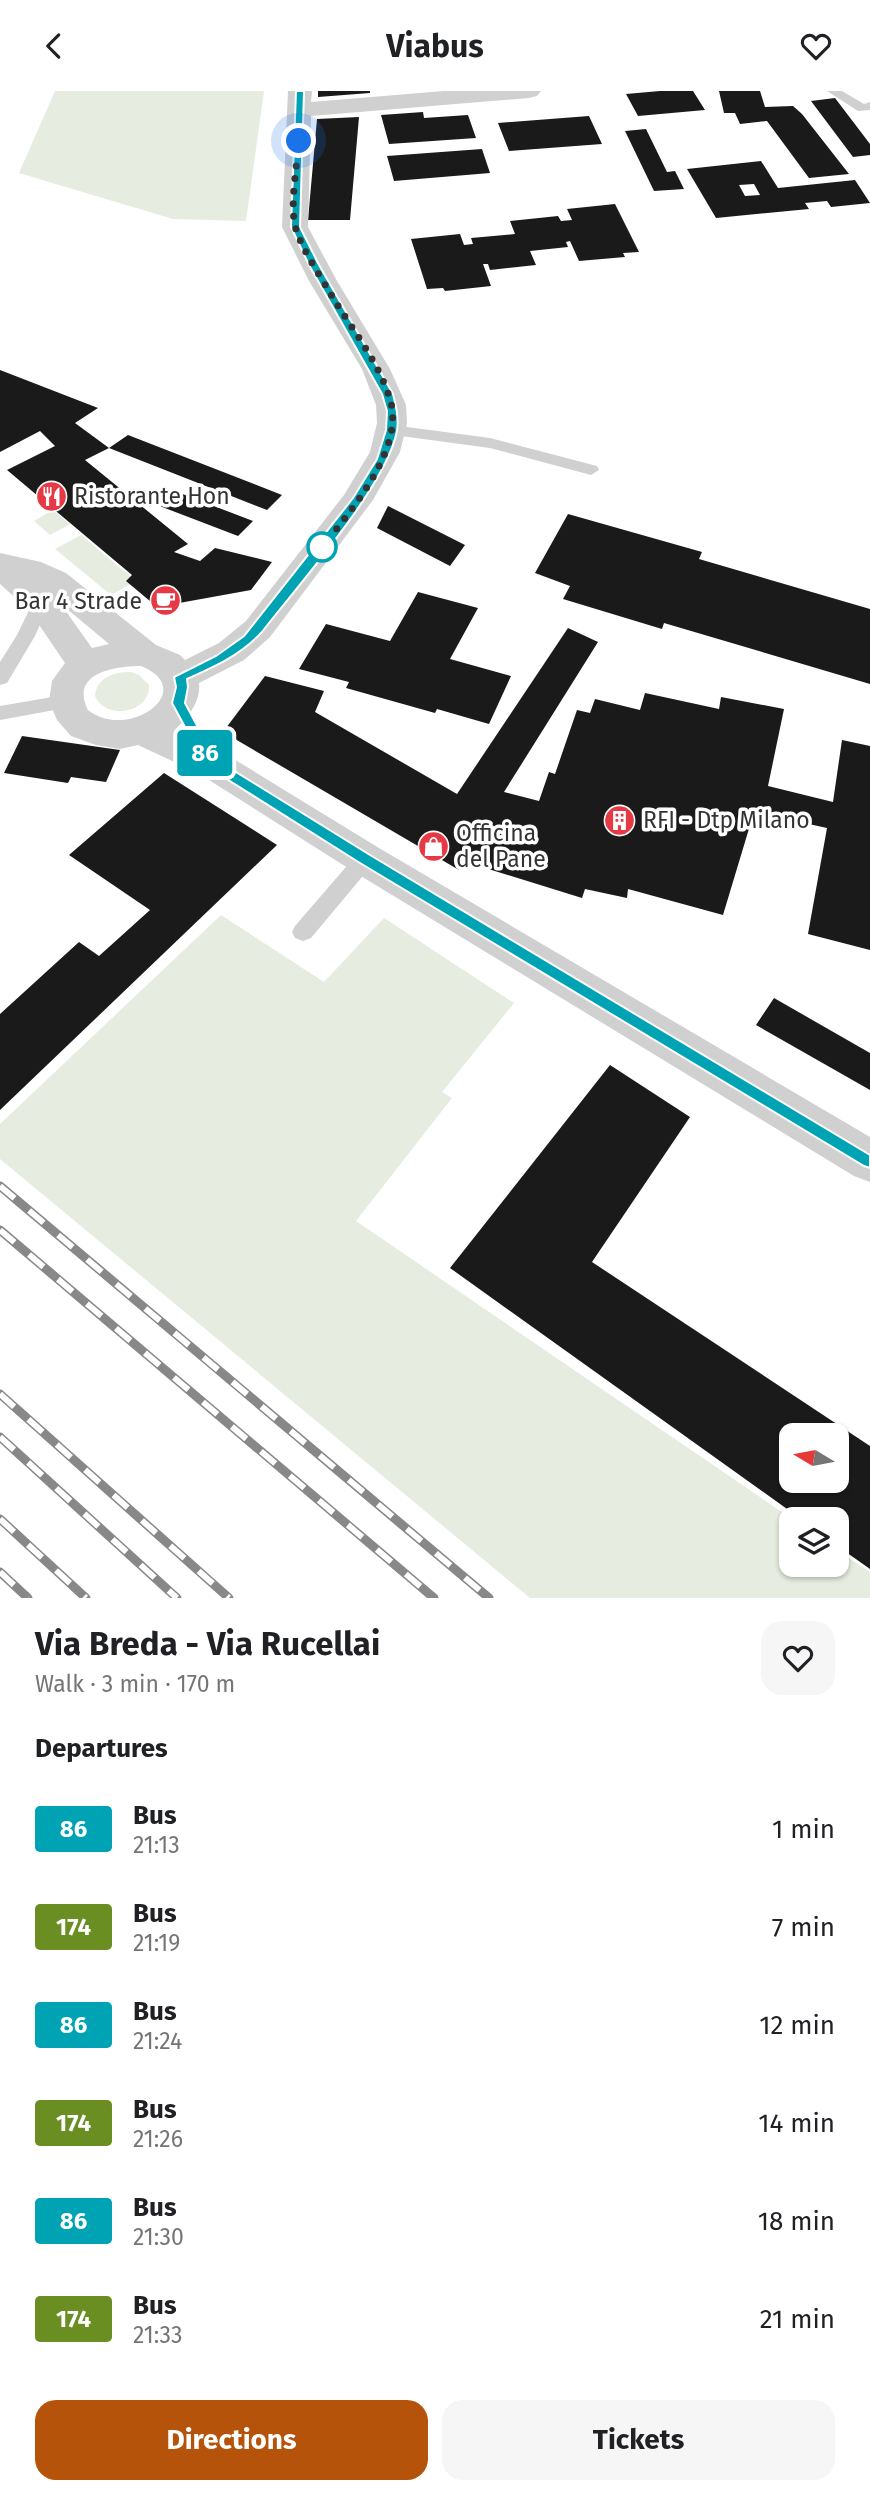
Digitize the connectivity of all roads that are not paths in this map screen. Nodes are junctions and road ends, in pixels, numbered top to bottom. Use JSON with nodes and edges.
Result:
{"nodes":[{"id":1,"x":529,"y":91,"type":"edge"},
{"id":2,"x":833,"y":91,"type":"edge"},
{"id":3,"x":300,"y":100,"type":"edge"},
{"id":4,"x":870,"y":106,"type":"edge"},
{"id":5,"x":392,"y":430,"type":"junction"},
{"id":6,"x":592,"y":470,"type":"dead end"},
{"id":7,"x":0,"y":565,"type":"edge"},
{"id":8,"x":41,"y":602,"type":"junction"},
{"id":9,"x":144,"y":654,"type":"junction"},
{"id":10,"x":85,"y":665,"type":"junction"},
{"id":11,"x":0,"y":678,"type":"edge"},
{"id":12,"x":179,"y":690,"type":"junction"},
{"id":13,"x":64,"y":702,"type":"junction"},
{"id":14,"x":0,"y":713,"type":"edge"},
{"id":15,"x":142,"y":732,"type":"junction"},
{"id":16,"x":211,"y":763,"type":"junction"},
{"id":17,"x":365,"y":859,"type":"junction"},
{"id":18,"x":303,"y":932,"type":"dead end"},
{"id":19,"x":870,"y":1161,"type":"edge"}],
"edges":[{"from":1,"to":3,"type":"street"},
{"from":2,"to":4,"type":"lane"},
{"from":3,"to":5,"type":"street"},
{"from":5,"to":6,"type":"lane"},
{"from":5,"to":12,"type":"street"},
{"from":7,"to":8,"type":"street"},
{"from":7,"to":9,"type":"street"},
{"from":8,"to":10,"type":"street"},
{"from":8,"to":11,"type":"lane"},
{"from":9,"to":10,"type":"street"},
{"from":9,"to":12,"type":"street"},
{"from":10,"to":13,"type":"street"},
{"from":12,"to":15,"type":"street"},
{"from":12,"to":16,"type":"street"},
{"from":13,"to":14,"type":"lane"},
{"from":13,"to":15,"type":"street"},
{"from":15,"to":16,"type":"street"},
{"from":16,"to":17,"type":"street"},
{"from":17,"to":18,"type":"lane"},
{"from":17,"to":19,"type":"street"}]}
